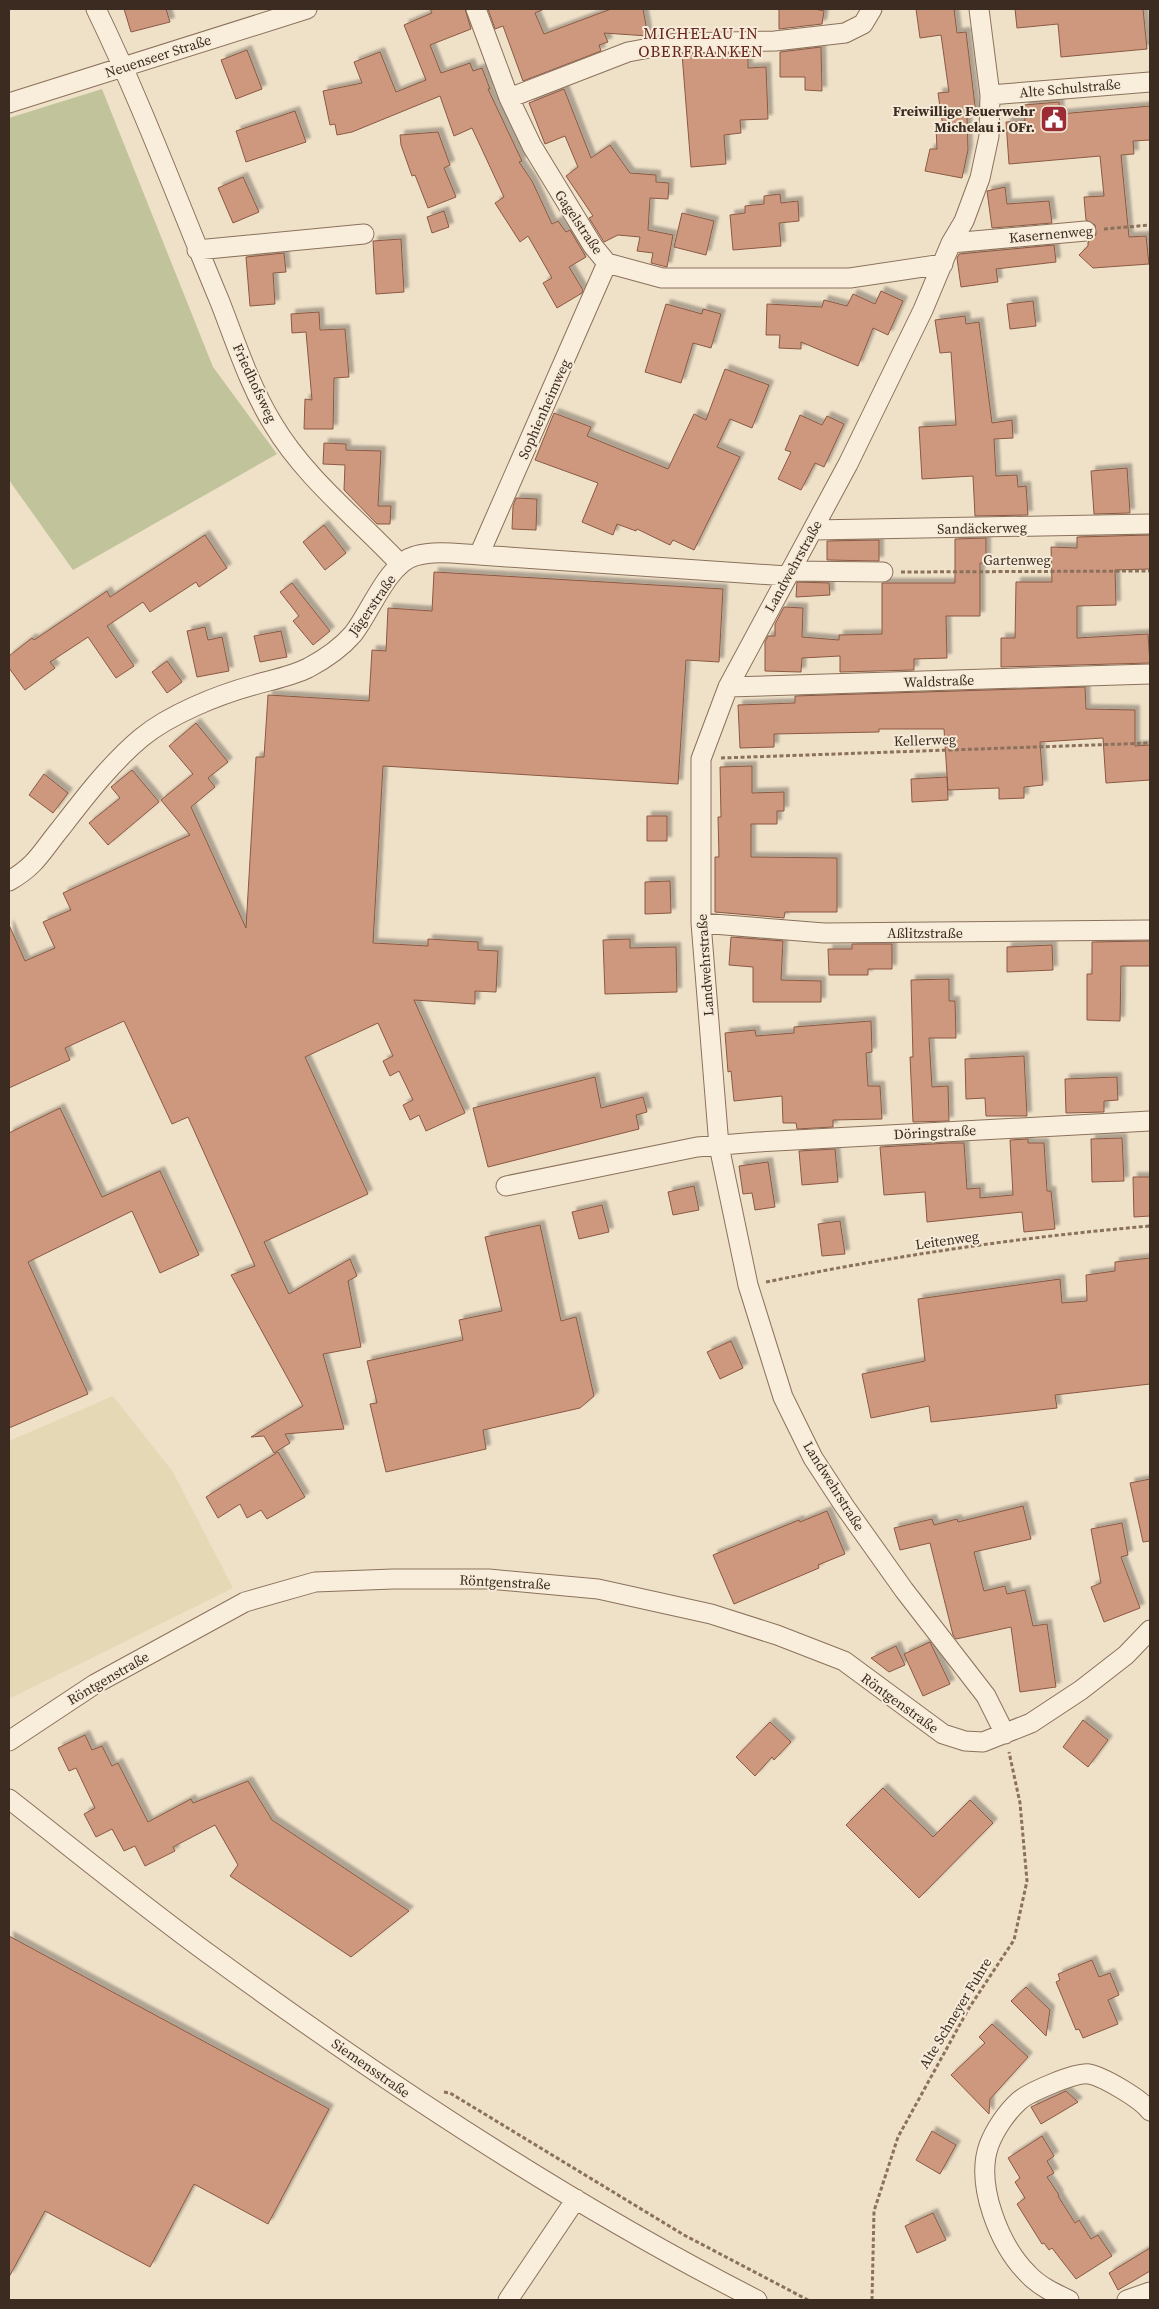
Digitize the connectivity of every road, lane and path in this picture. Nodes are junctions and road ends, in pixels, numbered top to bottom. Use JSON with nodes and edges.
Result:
{"nodes":[{"id":1,"x":96,"y":9,"type":"edge"},
{"id":2,"x":307,"y":9,"type":"edge"},
{"id":3,"x":476,"y":9,"type":"edge"},
{"id":4,"x":872,"y":9,"type":"edge"},
{"id":5,"x":979,"y":9,"type":"edge"},
{"id":6,"x":124,"y":66,"type":"junction"},
{"id":7,"x":1150,"y":82,"type":"edge"},
{"id":8,"x":990,"y":95,"type":"junction"},
{"id":9,"x":508,"y":98,"type":"junction"},
{"id":10,"x":9,"y":103,"type":"edge"},
{"id":11,"x":1150,"y":225,"type":"edge"},
{"id":12,"x":1086,"y":231,"type":"joint"},
{"id":13,"x":364,"y":234,"type":"dead end"},
{"id":14,"x":952,"y":242,"type":"junction"},
{"id":15,"x":198,"y":250,"type":"junction"},
{"id":16,"x":607,"y":263,"type":"junction"},
{"id":17,"x":943,"y":264,"type":"junction"},
{"id":18,"x":1150,"y":524,"type":"edge"},
{"id":19,"x":813,"y":530,"type":"junction"},
{"id":20,"x":479,"y":555,"type":"junction"},
{"id":21,"x":400,"y":564,"type":"junction"},
{"id":22,"x":1150,"y":571,"type":"edge"},
{"id":23,"x":883,"y":572,"type":"joint"},
{"id":24,"x":788,"y":574,"type":"junction"},
{"id":25,"x":1150,"y":674,"type":"edge"},
{"id":26,"x":728,"y":687,"type":"junction"},
{"id":27,"x":1150,"y":743,"type":"edge"},
{"id":28,"x":701,"y":759,"type":"junction"},
{"id":29,"x":9,"y":881,"type":"edge"},
{"id":30,"x":701,"y":923,"type":"junction"},
{"id":31,"x":1150,"y":930,"type":"edge"},
{"id":32,"x":1150,"y":1122,"type":"edge"},
{"id":33,"x":719,"y":1146,"type":"junction"},
{"id":34,"x":506,"y":1186,"type":"dead end"},
{"id":35,"x":1150,"y":1226,"type":"edge"},
{"id":36,"x":748,"y":1285,"type":"junction"},
{"id":37,"x":1150,"y":1630,"type":"edge"},
{"id":38,"x":1005,"y":1734,"type":"junction"},
{"id":39,"x":9,"y":1741,"type":"edge"},
{"id":40,"x":9,"y":1799,"type":"edge"},
{"id":41,"x":440,"y":2092,"type":"dead end"},
{"id":42,"x":1150,"y":2111,"type":"edge"},
{"id":43,"x":576,"y":2199,"type":"junction"},
{"id":44,"x":1150,"y":2292,"type":"edge"},
{"id":45,"x":508,"y":2300,"type":"edge"},
{"id":46,"x":757,"y":2300,"type":"edge"},
{"id":47,"x":808,"y":2300,"type":"edge"},
{"id":48,"x":872,"y":2300,"type":"edge"},
{"id":49,"x":1069,"y":2300,"type":"edge"},
{"id":50,"x":1127,"y":2300,"type":"edge"}],
"edges":[{"from":1,"to":6,"type":"street","name":"Friedhofsweg"},
{"from":2,"to":6,"type":"street","name":"Neuenseer Straße"},
{"from":3,"to":9,"type":"street","name":"Gagelstraße"},
{"from":4,"to":9,"type":"street"},
{"from":5,"to":8,"type":"street","name":"Landwehrstraße"},
{"from":6,"to":10,"type":"street","name":"Neuenseer Straße"},
{"from":6,"to":15,"type":"street","name":"Friedhofsweg"},
{"from":7,"to":8,"type":"street","name":"Alte Schulstraße"},
{"from":8,"to":14,"type":"street","name":"Landwehrstraße"},
{"from":9,"to":16,"type":"street","name":"Gagelstraße"},
{"from":11,"to":12,"type":"path","name":"Kasernenweg"},
{"from":12,"to":14,"type":"street","name":"Kasernenweg"},
{"from":13,"to":15,"type":"street"},
{"from":14,"to":17,"type":"street","name":"Landwehrstraße"},
{"from":15,"to":21,"type":"street","name":"Friedhofsweg"},
{"from":16,"to":17,"type":"street","name":"Gagelstraße"},
{"from":16,"to":20,"type":"street","name":"Sophienheimweg"},
{"from":17,"to":19,"type":"street","name":"Landwehrstraße"},
{"from":18,"to":19,"type":"street","name":"Sandäckerweg"},
{"from":19,"to":24,"type":"street","name":"Landwehrstraße"},
{"from":20,"to":21,"type":"street","name":"Jägerstraße"},
{"from":20,"to":24,"type":"street","name":"Jägerstraße"},
{"from":21,"to":29,"type":"street","name":"Jägerstraße"},
{"from":22,"to":23,"type":"path","name":"Gartenweg"},
{"from":23,"to":24,"type":"street"},
{"from":24,"to":26,"type":"street","name":"Landwehrstraße"},
{"from":25,"to":26,"type":"street","name":"Waldstraße"},
{"from":26,"to":28,"type":"street","name":"Landwehrstraße"},
{"from":27,"to":28,"type":"path","name":"Kellerweg"},
{"from":28,"to":30,"type":"street","name":"Landwehrstraße"},
{"from":30,"to":31,"type":"street","name":"Aßlitzstraße"},
{"from":30,"to":33,"type":"street","name":"Landwehrstraße"},
{"from":32,"to":33,"type":"street","name":"Döringstraße"},
{"from":33,"to":34,"type":"street"},
{"from":33,"to":36,"type":"street","name":"Landwehrstraße"},
{"from":35,"to":36,"type":"path","name":"Leitenweg"},
{"from":36,"to":38,"type":"street","name":"Landwehrstraße"},
{"from":37,"to":38,"type":"street","name":"Röntgenstraße"},
{"from":38,"to":39,"type":"street","name":"Röntgenstraße"},
{"from":38,"to":48,"type":"path","name":"Alte Schneyer Fuhre"},
{"from":40,"to":43,"type":"street","name":"Siemensstraße"},
{"from":41,"to":47,"type":"path"},
{"from":42,"to":49,"type":"street"},
{"from":43,"to":45,"type":"street"},
{"from":43,"to":46,"type":"street","name":"Siemensstraße"},
{"from":44,"to":50,"type":"street"}]}
